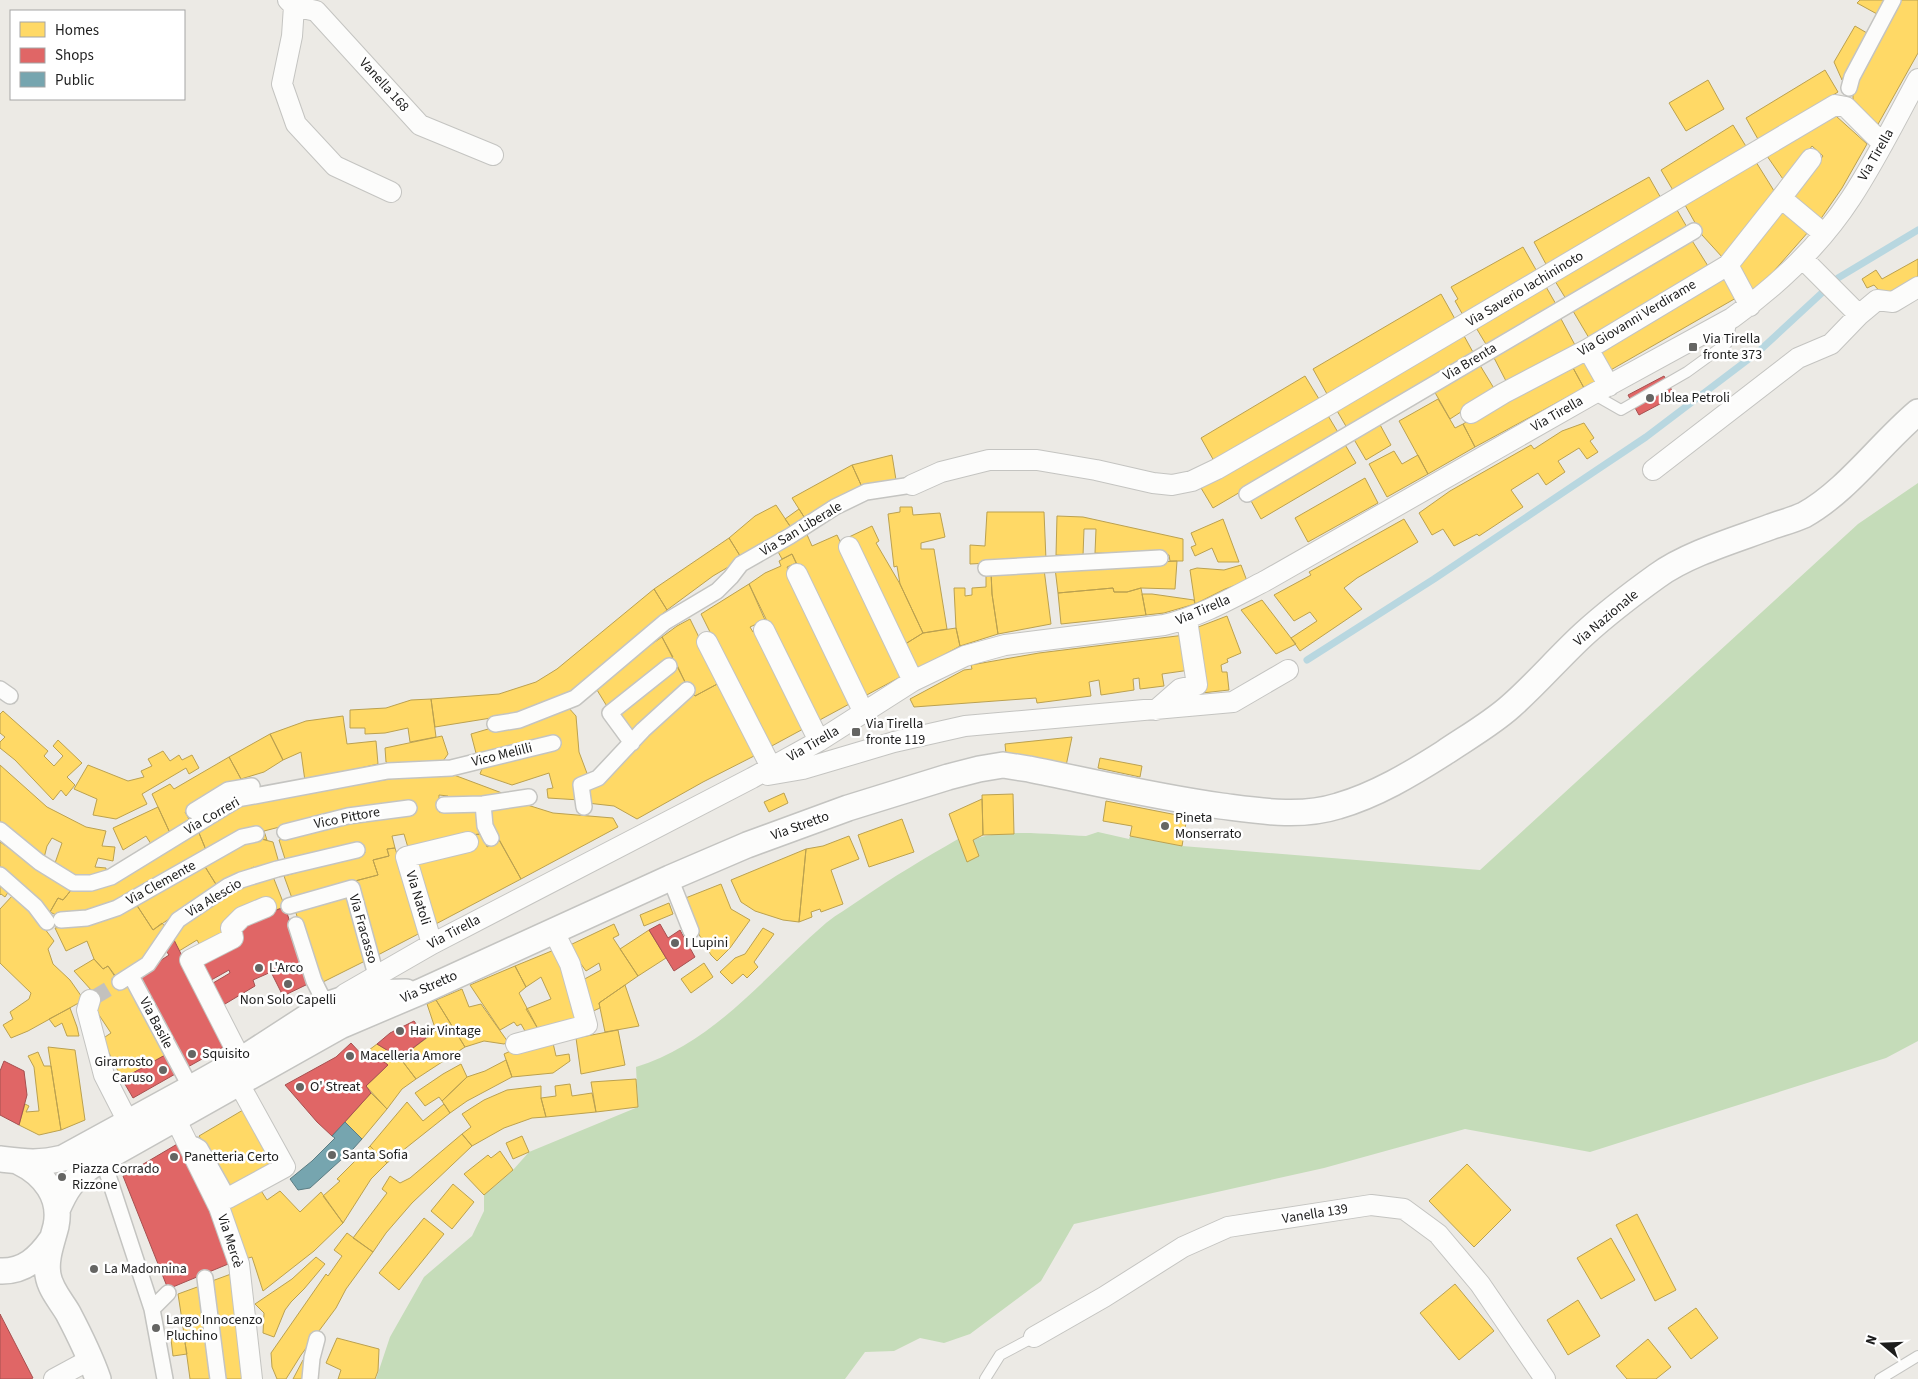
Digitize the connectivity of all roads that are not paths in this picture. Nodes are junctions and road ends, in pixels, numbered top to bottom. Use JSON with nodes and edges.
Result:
{"nodes":[{"id":1,"x":1893,"y":0,"type":"edge"},
{"id":2,"x":291,"y":3,"type":"edge"},
{"id":3,"x":1918,"y":79,"type":"edge"},
{"id":4,"x":1849,"y":88,"type":"dead end"},
{"id":5,"x":1883,"y":144,"type":"junction"},
{"id":6,"x":493,"y":155,"type":"dead end"},
{"id":7,"x":1811,"y":159,"type":"dead end"},
{"id":8,"x":392,"y":192,"type":"dead end"},
{"id":9,"x":1782,"y":198,"type":"junction"},
{"id":10,"x":1694,"y":231,"type":"dead end"},
{"id":11,"x":1824,"y":234,"type":"junction"},
{"id":12,"x":1803,"y":259,"type":"junction"},
{"id":13,"x":1728,"y":265,"type":"junction"},
{"id":14,"x":1918,"y":287,"type":"edge"},
{"id":15,"x":1750,"y":306,"type":"junction"},
{"id":16,"x":1859,"y":315,"type":"junction"},
{"id":17,"x":1732,"y":318,"type":"junction"},
{"id":18,"x":1588,"y":348,"type":"junction"},
{"id":19,"x":1601,"y":390,"type":"junction"},
{"id":20,"x":1918,"y":412,"type":"edge"},
{"id":21,"x":1471,"y":413,"type":"dead end"},
{"id":22,"x":1653,"y":470,"type":"dead end"},
{"id":23,"x":1153,"y":483,"type":"joint"},
{"id":24,"x":912,"y":485,"type":"joint"},
{"id":25,"x":1247,"y":494,"type":"dead end"},
{"id":26,"x":849,"y":547,"type":"dead end"},
{"id":27,"x":1160,"y":558,"type":"dead end"},
{"id":28,"x":986,"y":568,"type":"dead end"},
{"id":29,"x":797,"y":574,"type":"dead end"},
{"id":30,"x":1187,"y":620,"type":"junction"},
{"id":31,"x":764,"y":630,"type":"dead end"},
{"id":32,"x":707,"y":642,"type":"dead end"},
{"id":33,"x":669,"y":666,"type":"dead end"},
{"id":34,"x":1288,"y":670,"type":"dead end"},
{"id":35,"x":913,"y":681,"type":"junction"},
{"id":36,"x":687,"y":690,"type":"dead end"},
{"id":37,"x":1156,"y":710,"type":"junction"},
{"id":38,"x":864,"y":713,"type":"junction"},
{"id":39,"x":495,"y":724,"type":"dead end"},
{"id":40,"x":819,"y":741,"type":"junction"},
{"id":41,"x":553,"y":743,"type":"dead end"},
{"id":42,"x":632,"y":744,"type":"junction"},
{"id":43,"x":771,"y":767,"type":"junction"},
{"id":44,"x":451,"y":768,"type":"joint"},
{"id":45,"x":752,"y":778,"type":"junction"},
{"id":46,"x":298,"y":787,"type":"junction"},
{"id":47,"x":529,"y":797,"type":"dead end"},
{"id":48,"x":483,"y":804,"type":"junction"},
{"id":49,"x":444,"y":805,"type":"dead end"},
{"id":50,"x":584,"y":807,"type":"dead end"},
{"id":51,"x":409,"y":808,"type":"dead end"},
{"id":52,"x":194,"y":811,"type":"dead end"},
{"id":53,"x":1289,"y":813,"type":"joint"},
{"id":54,"x":0,"y":830,"type":"edge"},
{"id":55,"x":285,"y":832,"type":"dead end"},
{"id":56,"x":256,"y":834,"type":"dead end"},
{"id":57,"x":491,"y":838,"type":"dead end"},
{"id":58,"x":468,"y":842,"type":"dead end"},
{"id":59,"x":356,"y":850,"type":"dead end"},
{"id":60,"x":0,"y":875,"type":"edge"},
{"id":61,"x":670,"y":878,"type":"junction"},
{"id":62,"x":289,"y":906,"type":"dead end"},
{"id":63,"x":266,"y":907,"type":"dead end"},
{"id":64,"x":296,"y":925,"type":"dead end"},
{"id":65,"x":691,"y":931,"type":"dead end"},
{"id":66,"x":554,"y":932,"type":"junction"},
{"id":67,"x":432,"y":944,"type":"junction"},
{"id":68,"x":125,"y":979,"type":"joint"},
{"id":69,"x":369,"y":984,"type":"junction"},
{"id":70,"x":420,"y":992,"type":"junction"},
{"id":71,"x":92,"y":998,"type":"dead end"},
{"id":72,"x":333,"y":1015,"type":"junction"},
{"id":73,"x":516,"y":1044,"type":"dead end"},
{"id":74,"x":237,"y":1061,"type":"junction"},
{"id":75,"x":186,"y":1080,"type":"junction"},
{"id":76,"x":124,"y":1114,"type":"junction"},
{"id":77,"x":175,"y":1118,"type":"junction"},
{"id":78,"x":187,"y":1140,"type":"junction"},
{"id":79,"x":5,"y":1160,"type":"edge"},
{"id":80,"x":103,"y":1160,"type":"junction"},
{"id":81,"x":228,"y":1198,"type":"joint"},
{"id":82,"x":57,"y":1210,"type":"junction"},
{"id":83,"x":52,"y":1239,"type":"junction"},
{"id":84,"x":0,"y":1272,"type":"edge"},
{"id":85,"x":204,"y":1278,"type":"dead end"},
{"id":86,"x":168,"y":1293,"type":"dead end"},
{"id":87,"x":152,"y":1309,"type":"junction"},
{"id":88,"x":1034,"y":1337,"type":"joint"},
{"id":89,"x":317,"y":1339,"type":"dead end"},
{"id":90,"x":1918,"y":1356,"type":"edge"},
{"id":91,"x":95,"y":1369,"type":"edge"},
{"id":92,"x":54,"y":1379,"type":"edge"},
{"id":93,"x":165,"y":1379,"type":"edge"},
{"id":94,"x":218,"y":1379,"type":"edge"},
{"id":95,"x":252,"y":1379,"type":"edge"},
{"id":96,"x":310,"y":1379,"type":"edge"},
{"id":97,"x":985,"y":1379,"type":"edge"},
{"id":98,"x":1545,"y":1379,"type":"edge"},
{"id":99,"x":1880,"y":1379,"type":"edge"}],
"edges":[{"from":1,"to":4,"type":"street"},
{"from":2,"to":6,"type":"street","name":"Vanella 168"},
{"from":2,"to":8,"type":"street"},
{"from":3,"to":5,"type":"street","name":"Via Tirella"},
{"from":5,"to":11,"type":"street","name":"Via Tirella"},
{"from":5,"to":23,"type":"street","name":"Via Saverio Iachininoto"},
{"from":7,"to":9,"type":"street","name":"Via Giovanni Verdirame"},
{"from":9,"to":11,"type":"street"},
{"from":9,"to":13,"type":"street","name":"Via Giovanni Verdirame"},
{"from":10,"to":25,"type":"street","name":"Via Brenta"},
{"from":11,"to":12,"type":"street","name":"Via Tirella"},
{"from":12,"to":15,"type":"street","name":"Via Tirella"},
{"from":12,"to":16,"type":"street"},
{"from":13,"to":15,"type":"street"},
{"from":13,"to":18,"type":"street","name":"Via Giovanni Verdirame"},
{"from":14,"to":16,"type":"street"},
{"from":15,"to":17,"type":"street","name":"Via Tirella"},
{"from":16,"to":22,"type":"street"},
{"from":17,"to":19,"type":"street","name":"Via Tirella"},
{"from":17,"to":19,"type":"lane"},
{"from":18,"to":19,"type":"street"},
{"from":18,"to":21,"type":"street","name":"Via Giovanni Verdirame"},
{"from":19,"to":30,"type":"street","name":"Via Tirella"},
{"from":20,"to":53,"type":"street","name":"Via Nazionale"},
{"from":23,"to":24,"type":"street","name":"Via San Liberale"},
{"from":24,"to":39,"type":"street","name":"Via San Liberale"},
{"from":26,"to":35,"type":"street"},
{"from":27,"to":28,"type":"street"},
{"from":29,"to":38,"type":"street"},
{"from":30,"to":35,"type":"street","name":"Via Tirella"},
{"from":30,"to":37,"type":"street"},
{"from":31,"to":40,"type":"street"},
{"from":32,"to":43,"type":"street"},
{"from":33,"to":42,"type":"street"},
{"from":34,"to":37,"type":"street"},
{"from":35,"to":38,"type":"street","name":"Via Tirella"},
{"from":36,"to":42,"type":"street"},
{"from":37,"to":45,"type":"street"},
{"from":38,"to":40,"type":"street","name":"Via Tirella"},
{"from":40,"to":43,"type":"street","name":"Via Tirella"},
{"from":41,"to":44,"type":"street","name":"Vico Melilli"},
{"from":42,"to":50,"type":"street"},
{"from":43,"to":45,"type":"street","name":"Via Tirella"},
{"from":44,"to":46,"type":"street","name":"Via Correri"},
{"from":45,"to":67,"type":"street","name":"Via Tirella"},
{"from":46,"to":52,"type":"street"},
{"from":46,"to":54,"type":"street","name":"Via Correri"},
{"from":47,"to":48,"type":"street"},
{"from":48,"to":49,"type":"street"},
{"from":48,"to":57,"type":"street"},
{"from":51,"to":55,"type":"street","name":"Vico Pittore"},
{"from":53,"to":61,"type":"street","name":"Via Stretto"},
{"from":56,"to":60,"type":"street","name":"Via Clemente"},
{"from":58,"to":67,"type":"street","name":"Via Natoli"},
{"from":59,"to":68,"type":"street","name":"Via Alescio"},
{"from":61,"to":65,"type":"street"},
{"from":61,"to":66,"type":"street","name":"Via Stretto"},
{"from":62,"to":69,"type":"street","name":"Via Fracasso"},
{"from":63,"to":74,"type":"street"},
{"from":64,"to":72,"type":"street"},
{"from":66,"to":70,"type":"street","name":"Via Stretto"},
{"from":66,"to":73,"type":"street"},
{"from":67,"to":69,"type":"street","name":"Via Tirella"},
{"from":68,"to":75,"type":"street","name":"Via Basile"},
{"from":69,"to":70,"type":"street"},
{"from":69,"to":72,"type":"street"},
{"from":70,"to":72,"type":"street","name":"Via Stretto"},
{"from":71,"to":76,"type":"street"},
{"from":72,"to":74,"type":"street"},
{"from":74,"to":75,"type":"street"},
{"from":74,"to":77,"type":"street"},
{"from":74,"to":81,"type":"street"},
{"from":75,"to":76,"type":"street"},
{"from":76,"to":79,"type":"street"},
{"from":77,"to":78,"type":"street","name":"Via Mercè"},
{"from":77,"to":80,"type":"street"},
{"from":78,"to":81,"type":"street"},
{"from":78,"to":95,"type":"street","name":"Via Mercè"},
{"from":79,"to":82,"type":"street"},
{"from":80,"to":82,"type":"street"},
{"from":80,"to":87,"type":"street"},
{"from":82,"to":83,"type":"street"},
{"from":83,"to":84,"type":"street"},
{"from":83,"to":91,"type":"street"},
{"from":85,"to":94,"type":"street"},
{"from":86,"to":87,"type":"street"},
{"from":87,"to":93,"type":"street"},
{"from":88,"to":97,"type":"lane"},
{"from":88,"to":98,"type":"street","name":"Vanella 139"},
{"from":89,"to":96,"type":"street"},
{"from":90,"to":99,"type":"lane"},
{"from":91,"to":92,"type":"street"}]}
